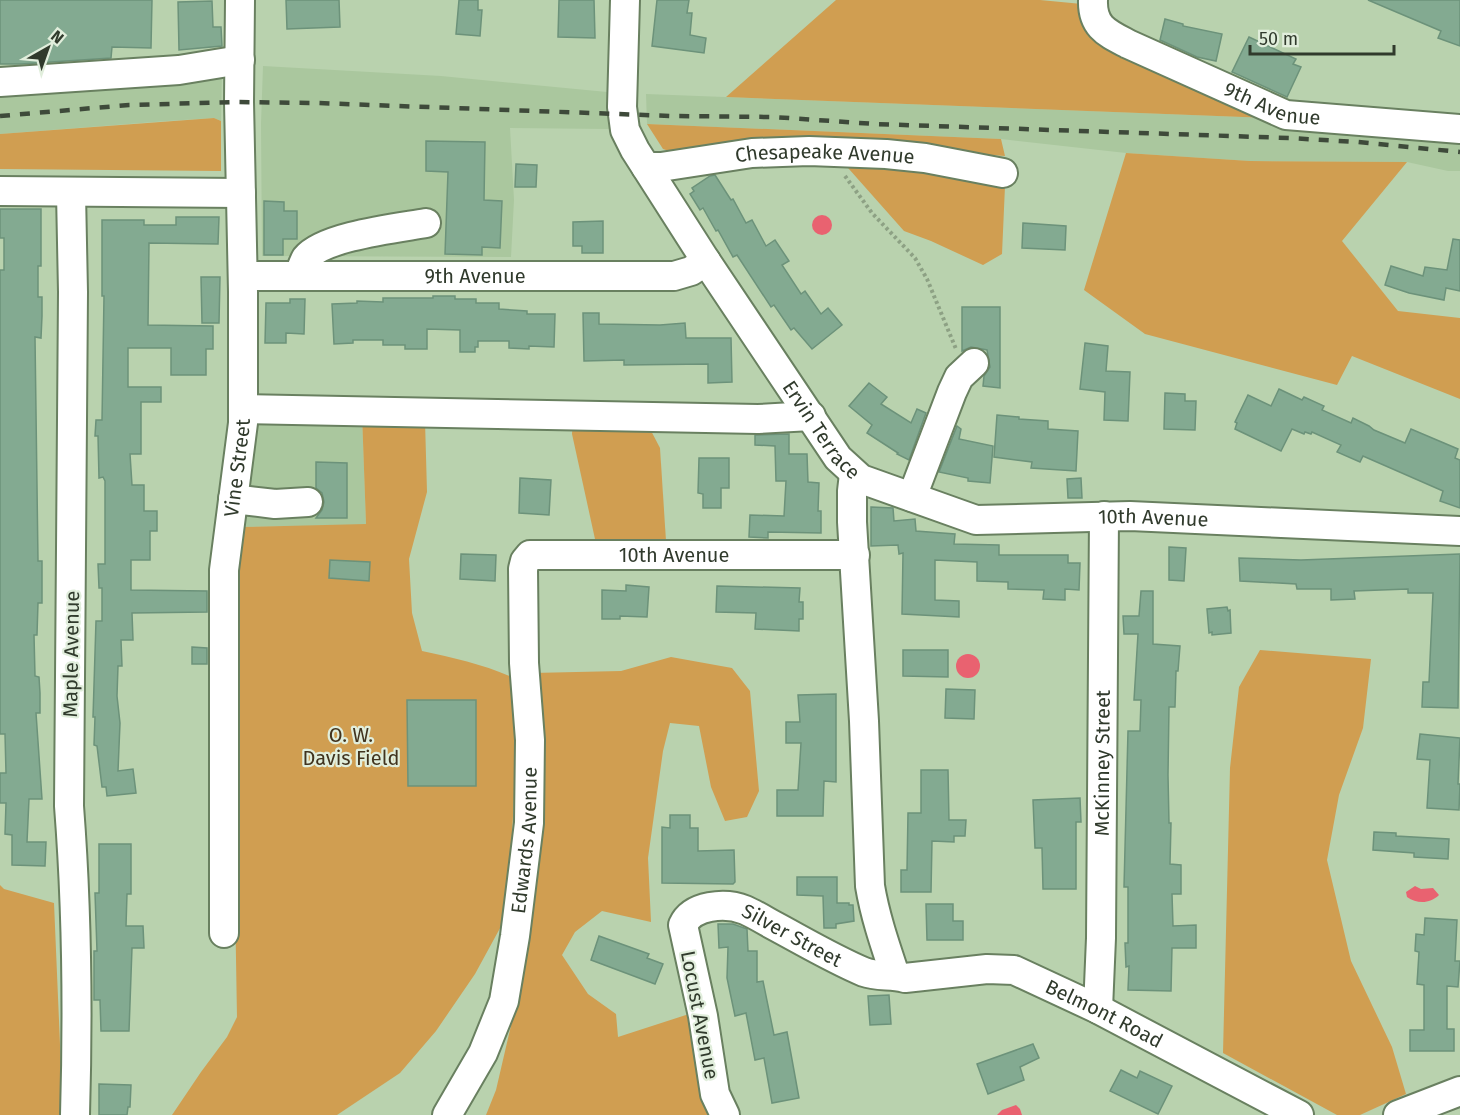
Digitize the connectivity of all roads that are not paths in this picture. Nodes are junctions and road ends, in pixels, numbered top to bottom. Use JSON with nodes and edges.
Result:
{"nodes":[{"id":1,"x":240,"y":0,"type":"edge"},
{"id":2,"x":625,"y":0,"type":"edge"},
{"id":3,"x":1096,"y":13,"type":"edge"},
{"id":4,"x":240,"y":60,"type":"junction"},
{"id":5,"x":0,"y":82,"type":"edge"},
{"id":6,"x":1460,"y":129,"type":"edge"},
{"id":7,"x":646,"y":167,"type":"junction"},
{"id":8,"x":1003,"y":173,"type":"dead end"},
{"id":9,"x":0,"y":191,"type":"edge"},
{"id":10,"x":72,"y":193,"type":"junction"},
{"id":11,"x":240,"y":193,"type":"junction"},
{"id":12,"x":426,"y":223,"type":"dead end"},
{"id":13,"x":706,"y":261,"type":"junction"},
{"id":14,"x":298,"y":275,"type":"junction"},
{"id":15,"x":243,"y":276,"type":"junction"},
{"id":16,"x":970,"y":365,"type":"road end"},
{"id":17,"x":243,"y":409,"type":"junction"},
{"id":18,"x":811,"y":416,"type":"junction"},
{"id":19,"x":854,"y":474,"type":"junction"},
{"id":20,"x":912,"y":497,"type":"junction"},
{"id":21,"x":233,"y":499,"type":"junction"},
{"id":22,"x":308,"y":502,"type":"dead end"},
{"id":23,"x":1104,"y":516,"type":"junction"},
{"id":24,"x":1460,"y":531,"type":"edge"},
{"id":25,"x":530,"y":555,"type":"joint"},
{"id":26,"x":855,"y":555,"type":"junction"},
{"id":27,"x":689,"y":915,"type":"joint"},
{"id":28,"x":224,"y":933,"type":"dead end"},
{"id":29,"x":895,"y":975,"type":"junction"},
{"id":30,"x":1098,"y":1009,"type":"junction"},
{"id":31,"x":1460,"y":1091,"type":"edge"},
{"id":32,"x":75,"y":1115,"type":"edge"},
{"id":33,"x":447,"y":1115,"type":"edge"},
{"id":34,"x":725,"y":1115,"type":"edge"},
{"id":35,"x":1299,"y":1115,"type":"edge"},
{"id":36,"x":1398,"y":1115,"type":"edge"}],
"edges":[{"from":1,"to":4,"type":"street","name":"Vine Street"},
{"from":2,"to":7,"type":"street","name":"Ervin Terrace"},
{"from":3,"to":6,"type":"street","name":"9th Avenue"},
{"from":4,"to":5,"type":"street"},
{"from":4,"to":11,"type":"street","name":"Vine Street"},
{"from":7,"to":8,"type":"street","name":"Chesapeake Avenue"},
{"from":7,"to":13,"type":"street","name":"Ervin Terrace"},
{"from":9,"to":10,"type":"street"},
{"from":10,"to":11,"type":"street"},
{"from":10,"to":32,"type":"street","name":"Maple Avenue"},
{"from":11,"to":15,"type":"street","name":"Vine Street"},
{"from":12,"to":14,"type":"street"},
{"from":13,"to":14,"type":"street","name":"9th Avenue"},
{"from":13,"to":18,"type":"street","name":"Ervin Terrace"},
{"from":14,"to":15,"type":"street","name":"9th Avenue"},
{"from":15,"to":17,"type":"street","name":"Vine Street"},
{"from":16,"to":20,"type":"street"},
{"from":17,"to":18,"type":"street"},
{"from":17,"to":21,"type":"street","name":"Vine Street"},
{"from":18,"to":19,"type":"street","name":"Ervin Terrace"},
{"from":19,"to":20,"type":"street","name":"10th Avenue"},
{"from":19,"to":26,"type":"street","name":"Ervin Terrace"},
{"from":20,"to":23,"type":"street","name":"10th Avenue"},
{"from":21,"to":22,"type":"street"},
{"from":21,"to":28,"type":"street","name":"Vine Street"},
{"from":23,"to":24,"type":"street","name":"10th Avenue"},
{"from":23,"to":30,"type":"street","name":"McKinney Street"},
{"from":25,"to":26,"type":"street","name":"10th Avenue"},
{"from":25,"to":33,"type":"street","name":"Edwards Avenue"},
{"from":26,"to":29,"type":"street","name":"Ervin Terrace"},
{"from":27,"to":29,"type":"street","name":"Silver Street"},
{"from":27,"to":34,"type":"street","name":"Locust Avenue"},
{"from":29,"to":30,"type":"street","name":"Belmont Road"},
{"from":30,"to":35,"type":"street","name":"Belmont Road"},
{"from":31,"to":36,"type":"street"}]}
